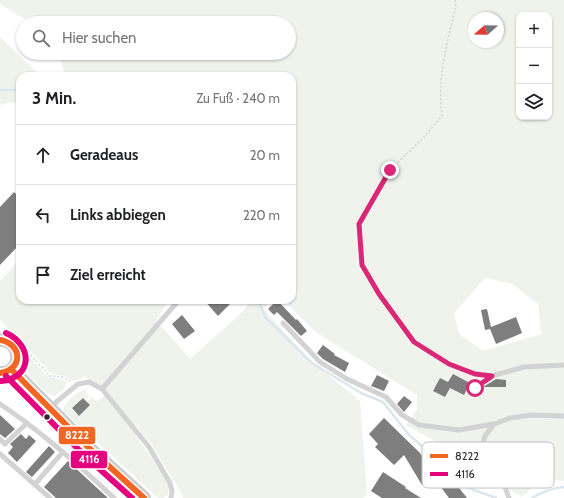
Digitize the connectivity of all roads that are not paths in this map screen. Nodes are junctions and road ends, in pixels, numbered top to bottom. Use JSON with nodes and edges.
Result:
{"nodes":[{"id":1,"x":176,"y":304,"type":"edge"},
{"id":2,"x":283,"y":323,"type":"dead end"},
{"id":3,"x":0,"y":340,"type":"edge"},
{"id":4,"x":564,"y":365,"type":"edge"},
{"id":5,"x":6,"y":372,"type":"edge"},
{"id":6,"x":475,"y":388,"type":"dead end"},
{"id":7,"x":102,"y":389,"type":"junction"},
{"id":8,"x":0,"y":404,"type":"edge"},
{"id":9,"x":49,"y":408,"type":"junction"},
{"id":10,"x":564,"y":416,"type":"edge"},
{"id":11,"x":27,"y":422,"type":"junction"},
{"id":12,"x":494,"y":424,"type":"junction"},
{"id":13,"x":0,"y":440,"type":"edge"},
{"id":14,"x":483,"y":442,"type":"edge"},
{"id":15,"x":63,"y":452,"type":"junction"},
{"id":16,"x":0,"y":454,"type":"edge"},
{"id":17,"x":34,"y":484,"type":"junction"},
{"id":18,"x":506,"y":488,"type":"edge"},
{"id":19,"x":50,"y":498,"type":"edge"},
{"id":20,"x":114,"y":498,"type":"edge"},
{"id":21,"x":144,"y":498,"type":"edge"},
{"id":22,"x":171,"y":498,"type":"edge"},
{"id":23,"x":509,"y":498,"type":"edge"}],
"edges":[{"from":1,"to":7,"type":"lane"},
{"from":2,"to":12,"type":"lane"},
{"from":3,"to":5,"type":"main road"},
{"from":4,"to":6,"type":"lane"},
{"from":5,"to":9,"type":"main road"},
{"from":7,"to":9,"type":"lane"},
{"from":7,"to":22,"type":"lane"},
{"from":8,"to":11,"type":"lane"},
{"from":9,"to":21,"type":"main road"},
{"from":10,"to":12,"type":"lane"},
{"from":11,"to":13,"type":"lane"},
{"from":11,"to":15,"type":"lane"},
{"from":12,"to":14,"type":"lane"},
{"from":15,"to":17,"type":"lane"},
{"from":15,"to":20,"type":"lane"},
{"from":16,"to":17,"type":"lane"},
{"from":17,"to":19,"type":"lane"},
{"from":18,"to":23,"type":"lane"}]}
